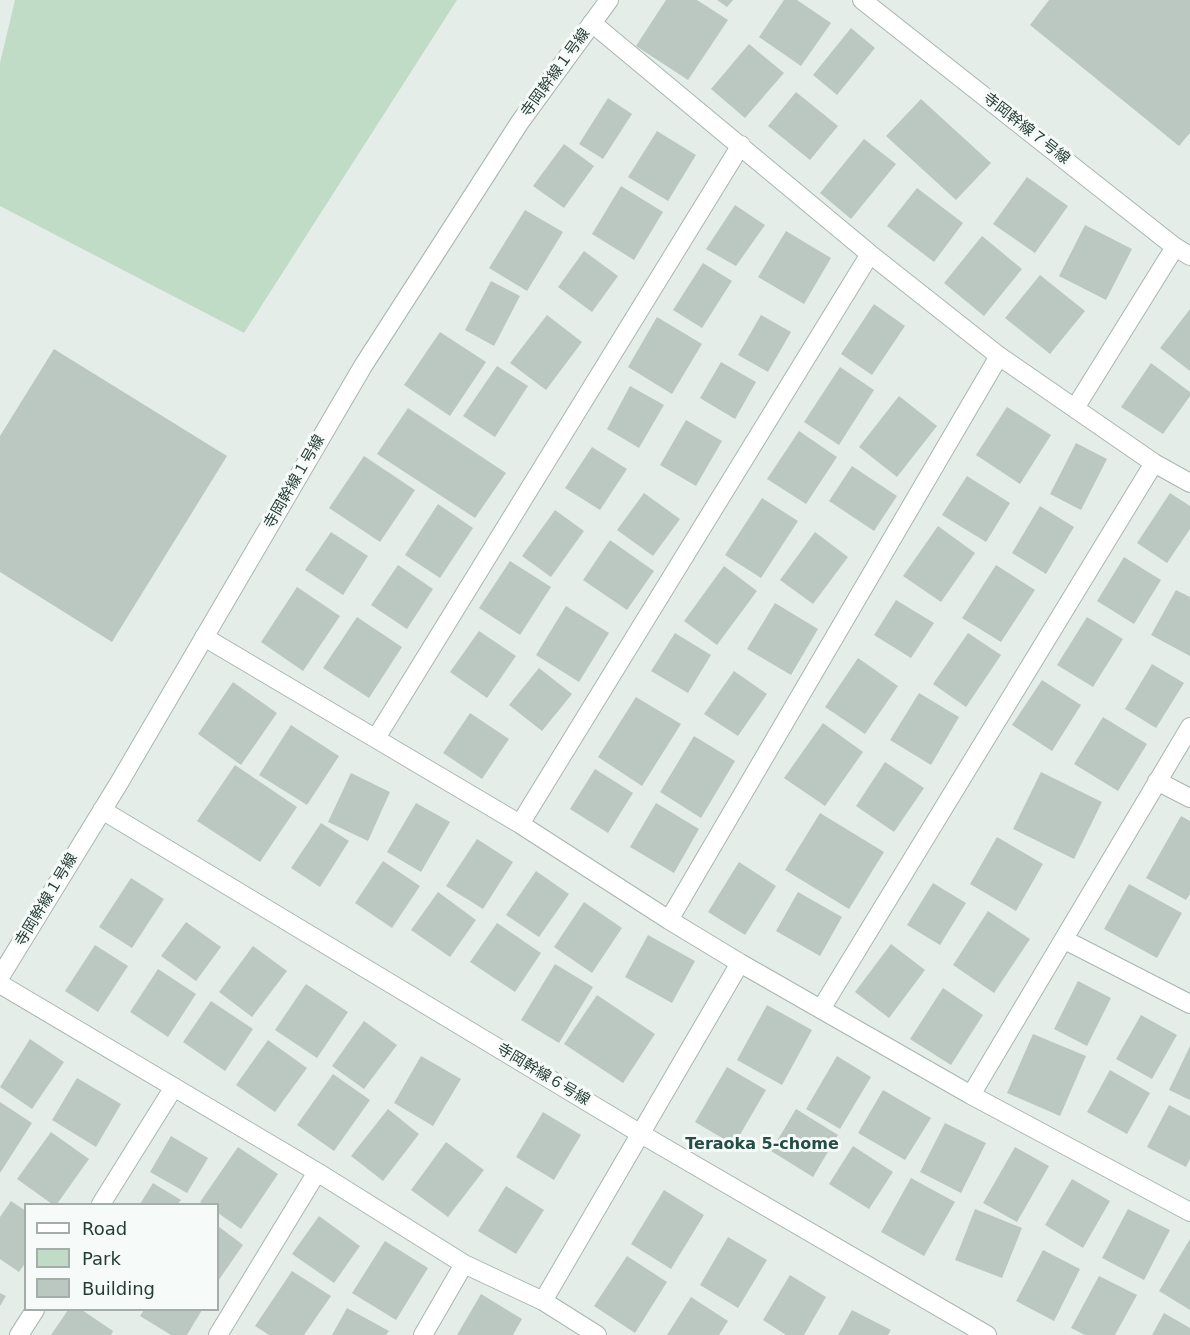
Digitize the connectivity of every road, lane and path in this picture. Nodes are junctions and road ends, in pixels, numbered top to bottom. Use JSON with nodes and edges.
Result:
{"nodes":[{"id":1,"x":609,"y":0,"type":"edge"},
{"id":2,"x":862,"y":0,"type":"edge"},
{"id":3,"x":592,"y":23,"type":"junction"},
{"id":4,"x":741,"y":145,"type":"junction"},
{"id":5,"x":1183,"y":252,"type":"edge"},
{"id":6,"x":870,"y":254,"type":"junction"},
{"id":7,"x":999,"y":356,"type":"junction"},
{"id":8,"x":1075,"y":408,"type":"junction"},
{"id":9,"x":1155,"y":463,"type":"junction"},
{"id":10,"x":1190,"y":483,"type":"edge"},
{"id":11,"x":204,"y":637,"type":"junction"},
{"id":12,"x":1190,"y":727,"type":"edge"},
{"id":13,"x":376,"y":738,"type":"junction"},
{"id":14,"x":1157,"y":781,"type":"junction"},
{"id":15,"x":1190,"y":798,"type":"edge"},
{"id":16,"x":102,"y":810,"type":"junction"},
{"id":17,"x":520,"y":824,"type":"junction"},
{"id":18,"x":669,"y":920,"type":"junction"},
{"id":19,"x":1065,"y":940,"type":"junction"},
{"id":20,"x":740,"y":963,"type":"junction"},
{"id":21,"x":0,"y":977,"type":"edge"},
{"id":22,"x":0,"y":984,"type":"edge"},
{"id":23,"x":1190,"y":1004,"type":"edge"},
{"id":24,"x":821,"y":1009,"type":"junction"},
{"id":25,"x":174,"y":1087,"type":"junction"},
{"id":26,"x":971,"y":1095,"type":"junction"},
{"id":27,"x":641,"y":1134,"type":"junction"},
{"id":28,"x":317,"y":1172,"type":"junction"},
{"id":29,"x":102,"y":1203,"type":"edge"},
{"id":30,"x":1190,"y":1212,"type":"edge"},
{"id":31,"x":464,"y":1264,"type":"junction"},
{"id":32,"x":543,"y":1301,"type":"junction"},
{"id":33,"x":34,"y":1311,"type":"edge"},
{"id":34,"x":20,"y":1335,"type":"edge"},
{"id":35,"x":218,"y":1335,"type":"edge"},
{"id":36,"x":423,"y":1335,"type":"edge"},
{"id":37,"x":597,"y":1335,"type":"edge"},
{"id":38,"x":987,"y":1335,"type":"edge"}],
"edges":[{"from":1,"to":3,"type":"street","name":"寺岡幹線１号線"},
{"from":2,"to":5,"type":"street","name":"寺岡幹線７号線"},
{"from":3,"to":4,"type":"street"},
{"from":3,"to":11,"type":"street","name":"寺岡幹線１号線"},
{"from":4,"to":6,"type":"street"},
{"from":4,"to":13,"type":"street"},
{"from":5,"to":8,"type":"street"},
{"from":6,"to":7,"type":"street"},
{"from":6,"to":17,"type":"street"},
{"from":7,"to":8,"type":"street"},
{"from":7,"to":18,"type":"street"},
{"from":8,"to":9,"type":"street"},
{"from":9,"to":10,"type":"street"},
{"from":9,"to":24,"type":"street"},
{"from":11,"to":13,"type":"street"},
{"from":11,"to":16,"type":"street","name":"寺岡幹線１号線"},
{"from":12,"to":14,"type":"street"},
{"from":13,"to":17,"type":"street"},
{"from":14,"to":15,"type":"street"},
{"from":14,"to":19,"type":"street"},
{"from":16,"to":21,"type":"street","name":"寺岡幹線１号線"},
{"from":16,"to":27,"type":"street","name":"寺岡幹線６号線"},
{"from":17,"to":18,"type":"street"},
{"from":18,"to":20,"type":"street"},
{"from":19,"to":23,"type":"street"},
{"from":19,"to":26,"type":"street"},
{"from":20,"to":24,"type":"street"},
{"from":20,"to":27,"type":"street"},
{"from":22,"to":25,"type":"street"},
{"from":24,"to":26,"type":"street"},
{"from":25,"to":28,"type":"street"},
{"from":25,"to":29,"type":"street"},
{"from":26,"to":30,"type":"street"},
{"from":27,"to":32,"type":"street"},
{"from":27,"to":38,"type":"street","name":"寺岡幹線６号線"},
{"from":28,"to":31,"type":"street"},
{"from":28,"to":35,"type":"street"},
{"from":31,"to":32,"type":"street"},
{"from":31,"to":36,"type":"street"},
{"from":32,"to":37,"type":"street"},
{"from":33,"to":34,"type":"street"}]}
